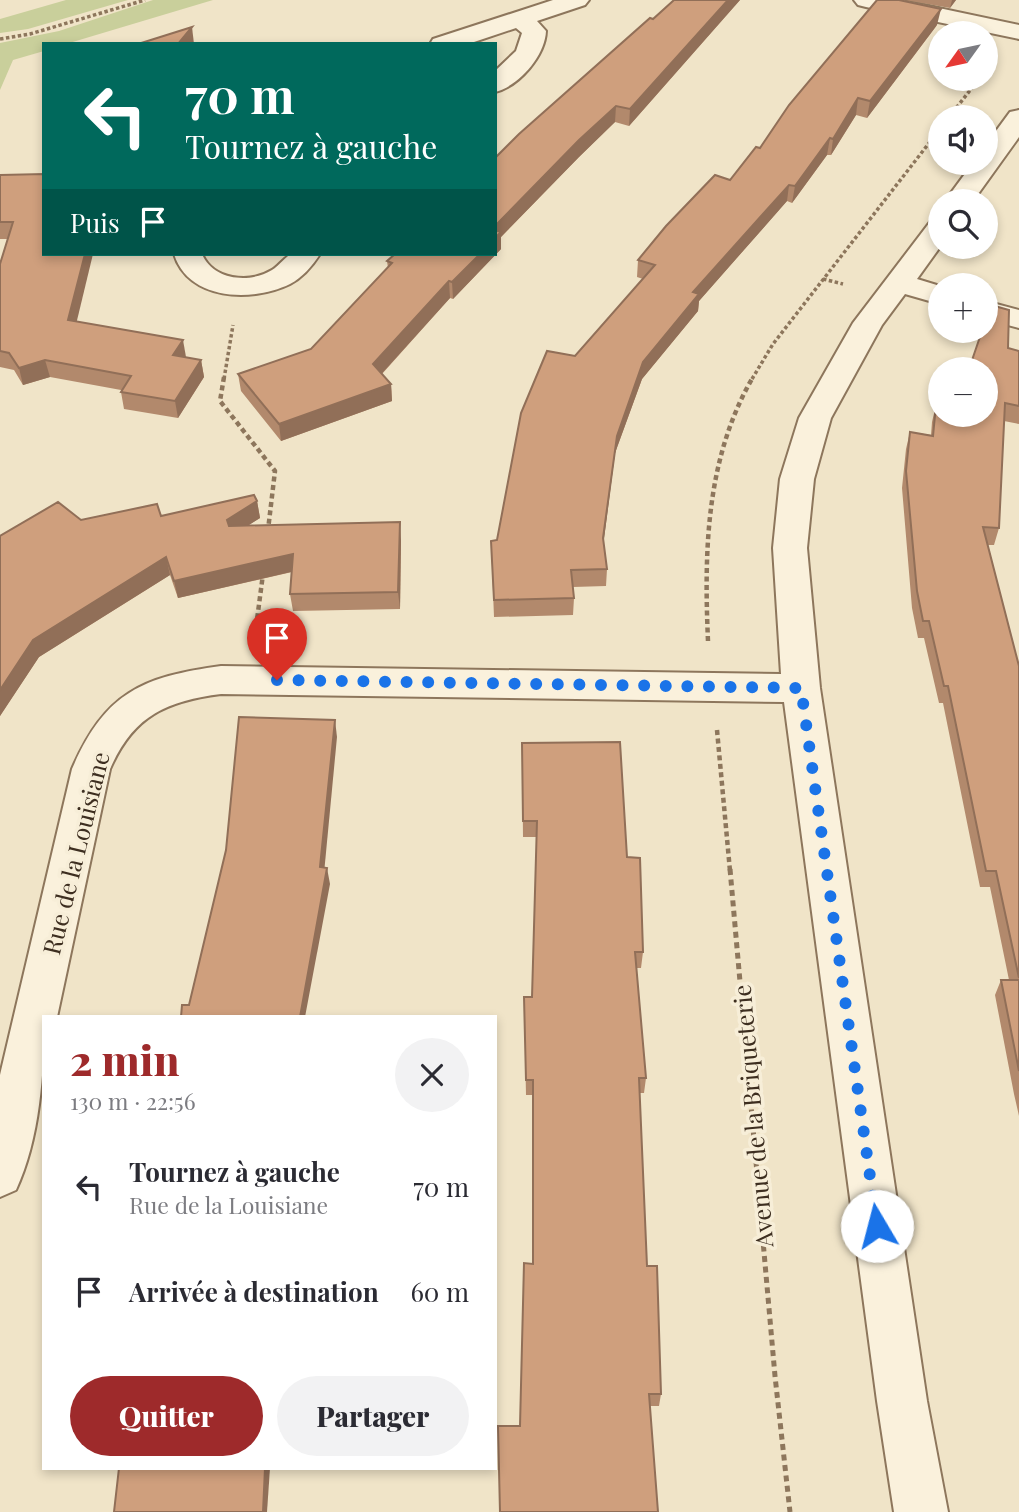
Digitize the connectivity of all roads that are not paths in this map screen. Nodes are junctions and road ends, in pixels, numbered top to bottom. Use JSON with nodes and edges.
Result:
{"nodes":[{"id":1,"x":577,"y":0,"type":"edge"},
{"id":2,"x":866,"y":0,"type":"edge"},
{"id":3,"x":521,"y":19,"type":"junction"},
{"id":4,"x":1019,"y":32,"type":"edge"},
{"id":5,"x":448,"y":42,"type":"edge"},
{"id":6,"x":497,"y":82,"type":"edge"},
{"id":7,"x":1019,"y":118,"type":"edge"},
{"id":8,"x":968,"y":189,"type":"edge"},
{"id":9,"x":928,"y":244,"type":"edge"},
{"id":10,"x":189,"y":256,"type":"edge"},
{"id":11,"x":304,"y":256,"type":"edge"},
{"id":12,"x":900,"y":282,"type":"junction"},
{"id":13,"x":928,"y":291,"type":"edge"},
{"id":14,"x":998,"y":313,"type":"edge"},
{"id":15,"x":1019,"y":319,"type":"edge"},
{"id":16,"x":801,"y":688,"type":"junction"},
{"id":17,"x":0,"y":1175,"type":"edge"},
{"id":18,"x":921,"y":1512,"type":"edge"}],
"edges":[{"from":1,"to":3,"type":"street"},
{"from":2,"to":4,"type":"street"},
{"from":3,"to":5,"type":"street"},
{"from":3,"to":6,"type":"street"},
{"from":7,"to":8,"type":"street"},
{"from":9,"to":12,"type":"street"},
{"from":10,"to":11,"type":"street"},
{"from":12,"to":13,"type":"street"},
{"from":12,"to":16,"type":"street"},
{"from":14,"to":15,"type":"street"},
{"from":16,"to":17,"type":"street","name":"Rue de la Louisiane"},
{"from":16,"to":18,"type":"street"}]}
